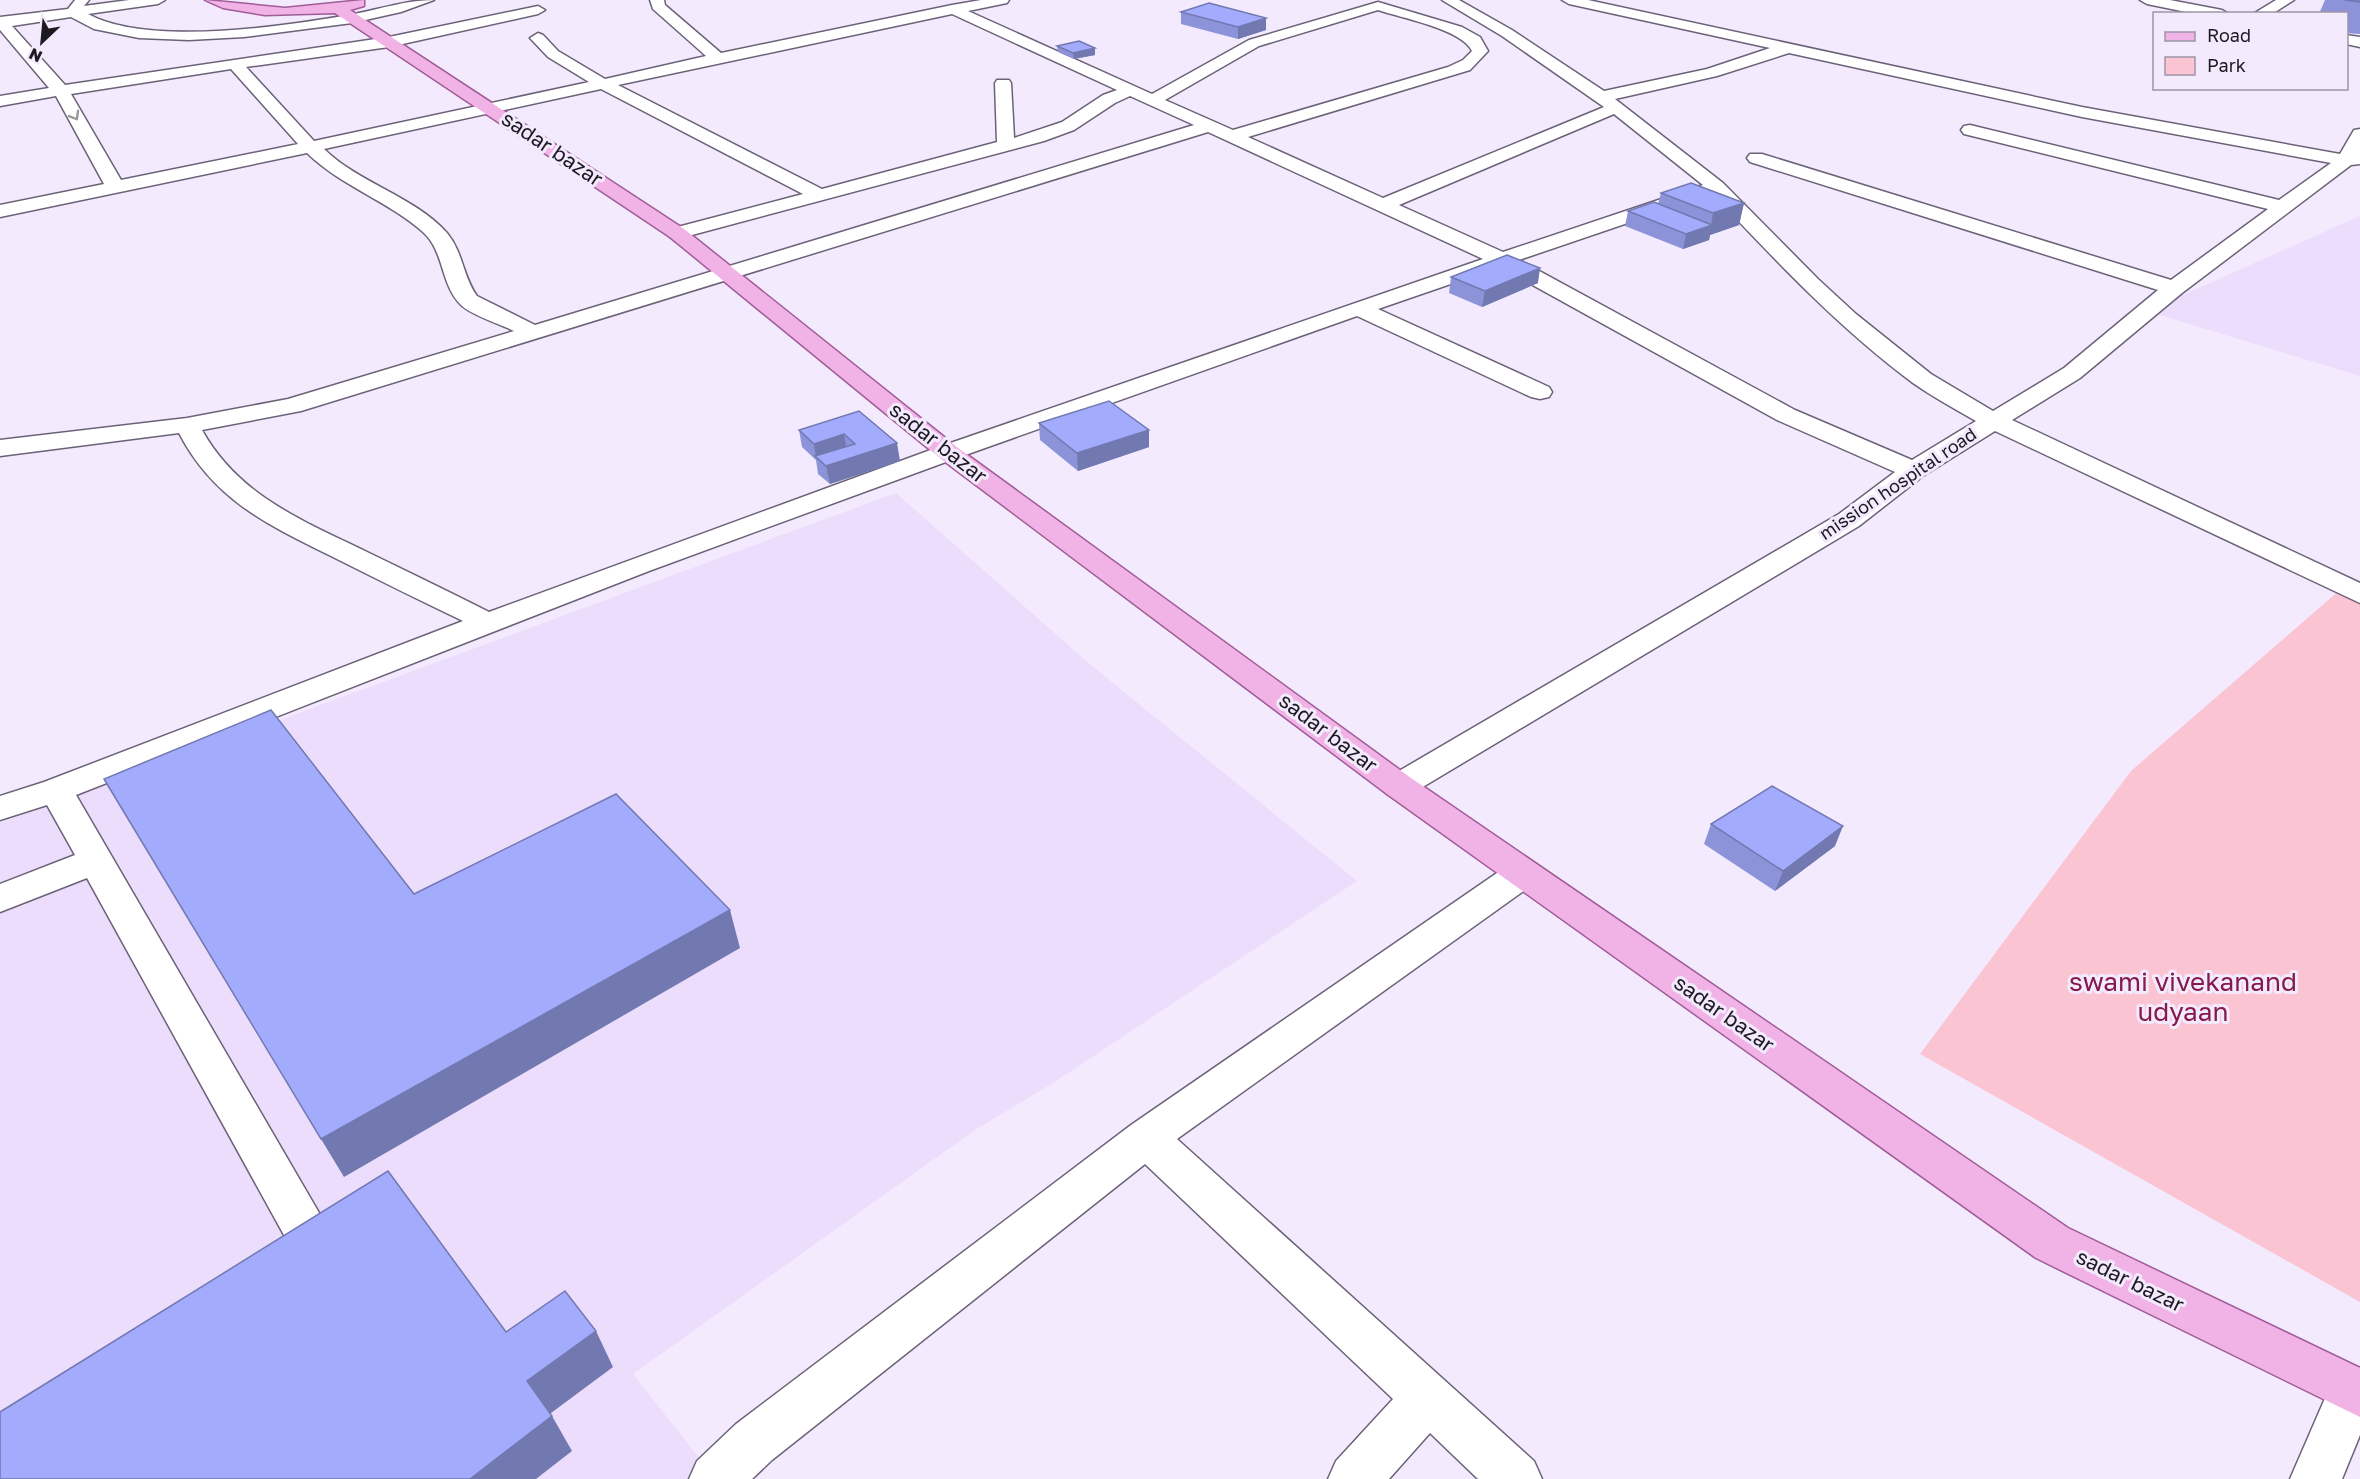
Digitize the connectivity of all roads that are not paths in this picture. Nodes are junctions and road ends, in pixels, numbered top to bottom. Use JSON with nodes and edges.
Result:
{"nodes":[{"id":1,"x":158,"y":0,"type":"edge"},
{"id":2,"x":212,"y":0,"type":"edge"},
{"id":3,"x":427,"y":0,"type":"edge"},
{"id":4,"x":657,"y":0,"type":"edge"},
{"id":5,"x":1002,"y":0,"type":"edge"},
{"id":6,"x":1449,"y":0,"type":"edge"},
{"id":7,"x":1569,"y":0,"type":"edge"},
{"id":8,"x":1650,"y":0,"type":"edge"},
{"id":9,"x":2147,"y":0,"type":"edge"},
{"id":10,"x":2287,"y":0,"type":"edge"},
{"id":11,"x":1344,"y":1,"type":"edge"},
{"id":12,"x":132,"y":2,"type":"edge"},
{"id":13,"x":1409,"y":2,"type":"dead end"},
{"id":14,"x":78,"y":6,"type":"edge"},
{"id":15,"x":1378,"y":6,"type":"junction"},
{"id":16,"x":353,"y":9,"type":"edge"},
{"id":17,"x":952,"y":9,"type":"junction"},
{"id":18,"x":538,"y":10,"type":"dead end"},
{"id":19,"x":1624,"y":12,"type":"junction"},
{"id":20,"x":2211,"y":12,"type":"edge"},
{"id":21,"x":2264,"y":12,"type":"edge"},
{"id":22,"x":3,"y":28,"type":"edge"},
{"id":23,"x":216,"y":34,"type":"junction"},
{"id":24,"x":538,"y":38,"type":"dead end"},
{"id":25,"x":389,"y":42,"type":"junction"},
{"id":26,"x":1787,"y":48,"type":"junction"},
{"id":27,"x":718,"y":58,"type":"junction"},
{"id":28,"x":236,"y":65,"type":"junction"},
{"id":29,"x":1003,"y":83,"type":"dead end"},
{"id":30,"x":603,"y":84,"type":"junction"},
{"id":31,"x":1131,"y":90,"type":"junction"},
{"id":32,"x":61,"y":91,"type":"junction"},
{"id":33,"x":1152,"y":100,"type":"junction"},
{"id":34,"x":0,"y":101,"type":"edge"},
{"id":35,"x":1609,"y":103,"type":"junction"},
{"id":36,"x":493,"y":110,"type":"junction"},
{"id":37,"x":1210,"y":126,"type":"junction"},
{"id":38,"x":1971,"y":130,"type":"dead end"},
{"id":39,"x":2360,"y":134,"type":"edge"},
{"id":40,"x":1233,"y":136,"type":"junction"},
{"id":41,"x":311,"y":145,"type":"junction"},
{"id":42,"x":1006,"y":146,"type":"junction"},
{"id":43,"x":1756,"y":158,"type":"dead end"},
{"id":44,"x":2353,"y":160,"type":"edge"},
{"id":45,"x":115,"y":186,"type":"junction"},
{"id":46,"x":1716,"y":187,"type":"junction"},
{"id":47,"x":820,"y":195,"type":"junction"},
{"id":48,"x":1383,"y":205,"type":"junction"},
{"id":49,"x":2283,"y":207,"type":"junction"},
{"id":50,"x":0,"y":211,"type":"edge"},
{"id":51,"x":677,"y":233,"type":"junction"},
{"id":52,"x":1501,"y":259,"type":"junction"},
{"id":53,"x":727,"y":274,"type":"junction"},
{"id":54,"x":2175,"y":288,"type":"junction"},
{"id":55,"x":1360,"y":309,"type":"junction"},
{"id":56,"x":531,"y":331,"type":"junction"},
{"id":57,"x":1540,"y":392,"type":"dead end"},
{"id":58,"x":1992,"y":421,"type":"junction"},
{"id":59,"x":187,"y":425,"type":"junction"},
{"id":60,"x":0,"y":448,"type":"edge"},
{"id":61,"x":949,"y":453,"type":"junction"},
{"id":62,"x":1914,"y":470,"type":"junction"},
{"id":63,"x":2360,"y":594,"type":"edge"},
{"id":64,"x":487,"y":622,"type":"junction"},
{"id":65,"x":1399,"y":786,"type":"junction"},
{"id":66,"x":56,"y":790,"type":"junction"},
{"id":67,"x":0,"y":808,"type":"edge"},
{"id":68,"x":95,"y":861,"type":"junction"},
{"id":69,"x":1523,"y":873,"type":"junction"},
{"id":70,"x":0,"y":899,"type":"edge"},
{"id":71,"x":1146,"y":1138,"type":"junction"},
{"id":72,"x":306,"y":1232,"type":"edge"},
{"id":73,"x":2357,"y":1391,"type":"edge"},
{"id":74,"x":1428,"y":1398,"type":"junction"},
{"id":75,"x":715,"y":1479,"type":"edge"},
{"id":76,"x":1354,"y":1479,"type":"edge"},
{"id":77,"x":1516,"y":1479,"type":"edge"},
{"id":78,"x":2316,"y":1479,"type":"edge"}],
"edges":[{"from":1,"to":12,"type":"street"},
{"from":2,"to":16,"type":"main road"},
{"from":3,"to":16,"type":"street"},
{"from":4,"to":27,"type":"street"},
{"from":5,"to":17,"type":"street"},
{"from":6,"to":35,"type":"street"},
{"from":7,"to":19,"type":"street"},
{"from":8,"to":19,"type":"street"},
{"from":9,"to":20,"type":"street"},
{"from":10,"to":21,"type":"street"},
{"from":11,"to":15,"type":"street"},
{"from":12,"to":14,"type":"street"},
{"from":12,"to":23,"type":"street"},
{"from":13,"to":15,"type":"street"},
{"from":14,"to":22,"type":"street"},
{"from":14,"to":23,"type":"street"},
{"from":15,"to":33,"type":"street"},
{"from":15,"to":40,"type":"street"},
{"from":16,"to":23,"type":"street"},
{"from":16,"to":25,"type":"main road","name":"sadar bazar"},
{"from":17,"to":27,"type":"street"},
{"from":17,"to":31,"type":"street"},
{"from":18,"to":25,"type":"street"},
{"from":19,"to":26,"type":"street"},
{"from":22,"to":32,"type":"street"},
{"from":24,"to":30,"type":"street"},
{"from":25,"to":28,"type":"street"},
{"from":25,"to":36,"type":"main road","name":"sadar bazar"},
{"from":26,"to":35,"type":"street"},
{"from":26,"to":44,"type":"street"},
{"from":27,"to":30,"type":"street"},
{"from":28,"to":32,"type":"street"},
{"from":28,"to":41,"type":"street"},
{"from":29,"to":42,"type":"street"},
{"from":30,"to":36,"type":"street"},
{"from":30,"to":47,"type":"street"},
{"from":31,"to":33,"type":"street"},
{"from":31,"to":42,"type":"street"},
{"from":32,"to":34,"type":"street"},
{"from":32,"to":45,"type":"street","one_way":true},
{"from":33,"to":37,"type":"street"},
{"from":35,"to":46,"type":"street"},
{"from":35,"to":48,"type":"street"},
{"from":36,"to":41,"type":"street"},
{"from":36,"to":51,"type":"main road","name":"sadar bazar"},
{"from":37,"to":40,"type":"street"},
{"from":37,"to":53,"type":"street"},
{"from":38,"to":49,"type":"street"},
{"from":39,"to":44,"type":"street","name":"mission hospital road"},
{"from":40,"to":48,"type":"street"},
{"from":41,"to":45,"type":"street"},
{"from":41,"to":56,"type":"street"},
{"from":42,"to":47,"type":"street"},
{"from":43,"to":54,"type":"street"},
{"from":44,"to":49,"type":"street","name":"mission hospital road"},
{"from":45,"to":50,"type":"street"},
{"from":46,"to":52,"type":"street"},
{"from":46,"to":58,"type":"street"},
{"from":47,"to":51,"type":"street"},
{"from":48,"to":52,"type":"street"},
{"from":49,"to":54,"type":"street","name":"mission hospital road"},
{"from":51,"to":53,"type":"main road","name":"sadar bazar"},
{"from":52,"to":55,"type":"street"},
{"from":52,"to":62,"type":"street"},
{"from":53,"to":56,"type":"street"},
{"from":53,"to":61,"type":"main road","name":"sadar bazar"},
{"from":54,"to":58,"type":"street","name":"mission hospital road"},
{"from":55,"to":57,"type":"street"},
{"from":55,"to":61,"type":"street"},
{"from":56,"to":59,"type":"street"},
{"from":58,"to":62,"type":"street","name":"mission hospital road"},
{"from":58,"to":63,"type":"street"},
{"from":59,"to":60,"type":"street"},
{"from":59,"to":64,"type":"street"},
{"from":61,"to":64,"type":"street"},
{"from":61,"to":65,"type":"main road","name":"sadar bazar"},
{"from":62,"to":65,"type":"street","name":"mission hospital road"},
{"from":64,"to":66,"type":"street"},
{"from":65,"to":69,"type":"main road","name":"sadar bazar"},
{"from":66,"to":67,"type":"street"},
{"from":66,"to":68,"type":"street"},
{"from":68,"to":70,"type":"street"},
{"from":68,"to":72,"type":"street"},
{"from":69,"to":71,"type":"street"},
{"from":69,"to":73,"type":"main road","name":"sadar bazar"},
{"from":71,"to":74,"type":"street"},
{"from":71,"to":75,"type":"street"},
{"from":73,"to":78,"type":"street"},
{"from":74,"to":76,"type":"street"},
{"from":74,"to":77,"type":"street"}]}
